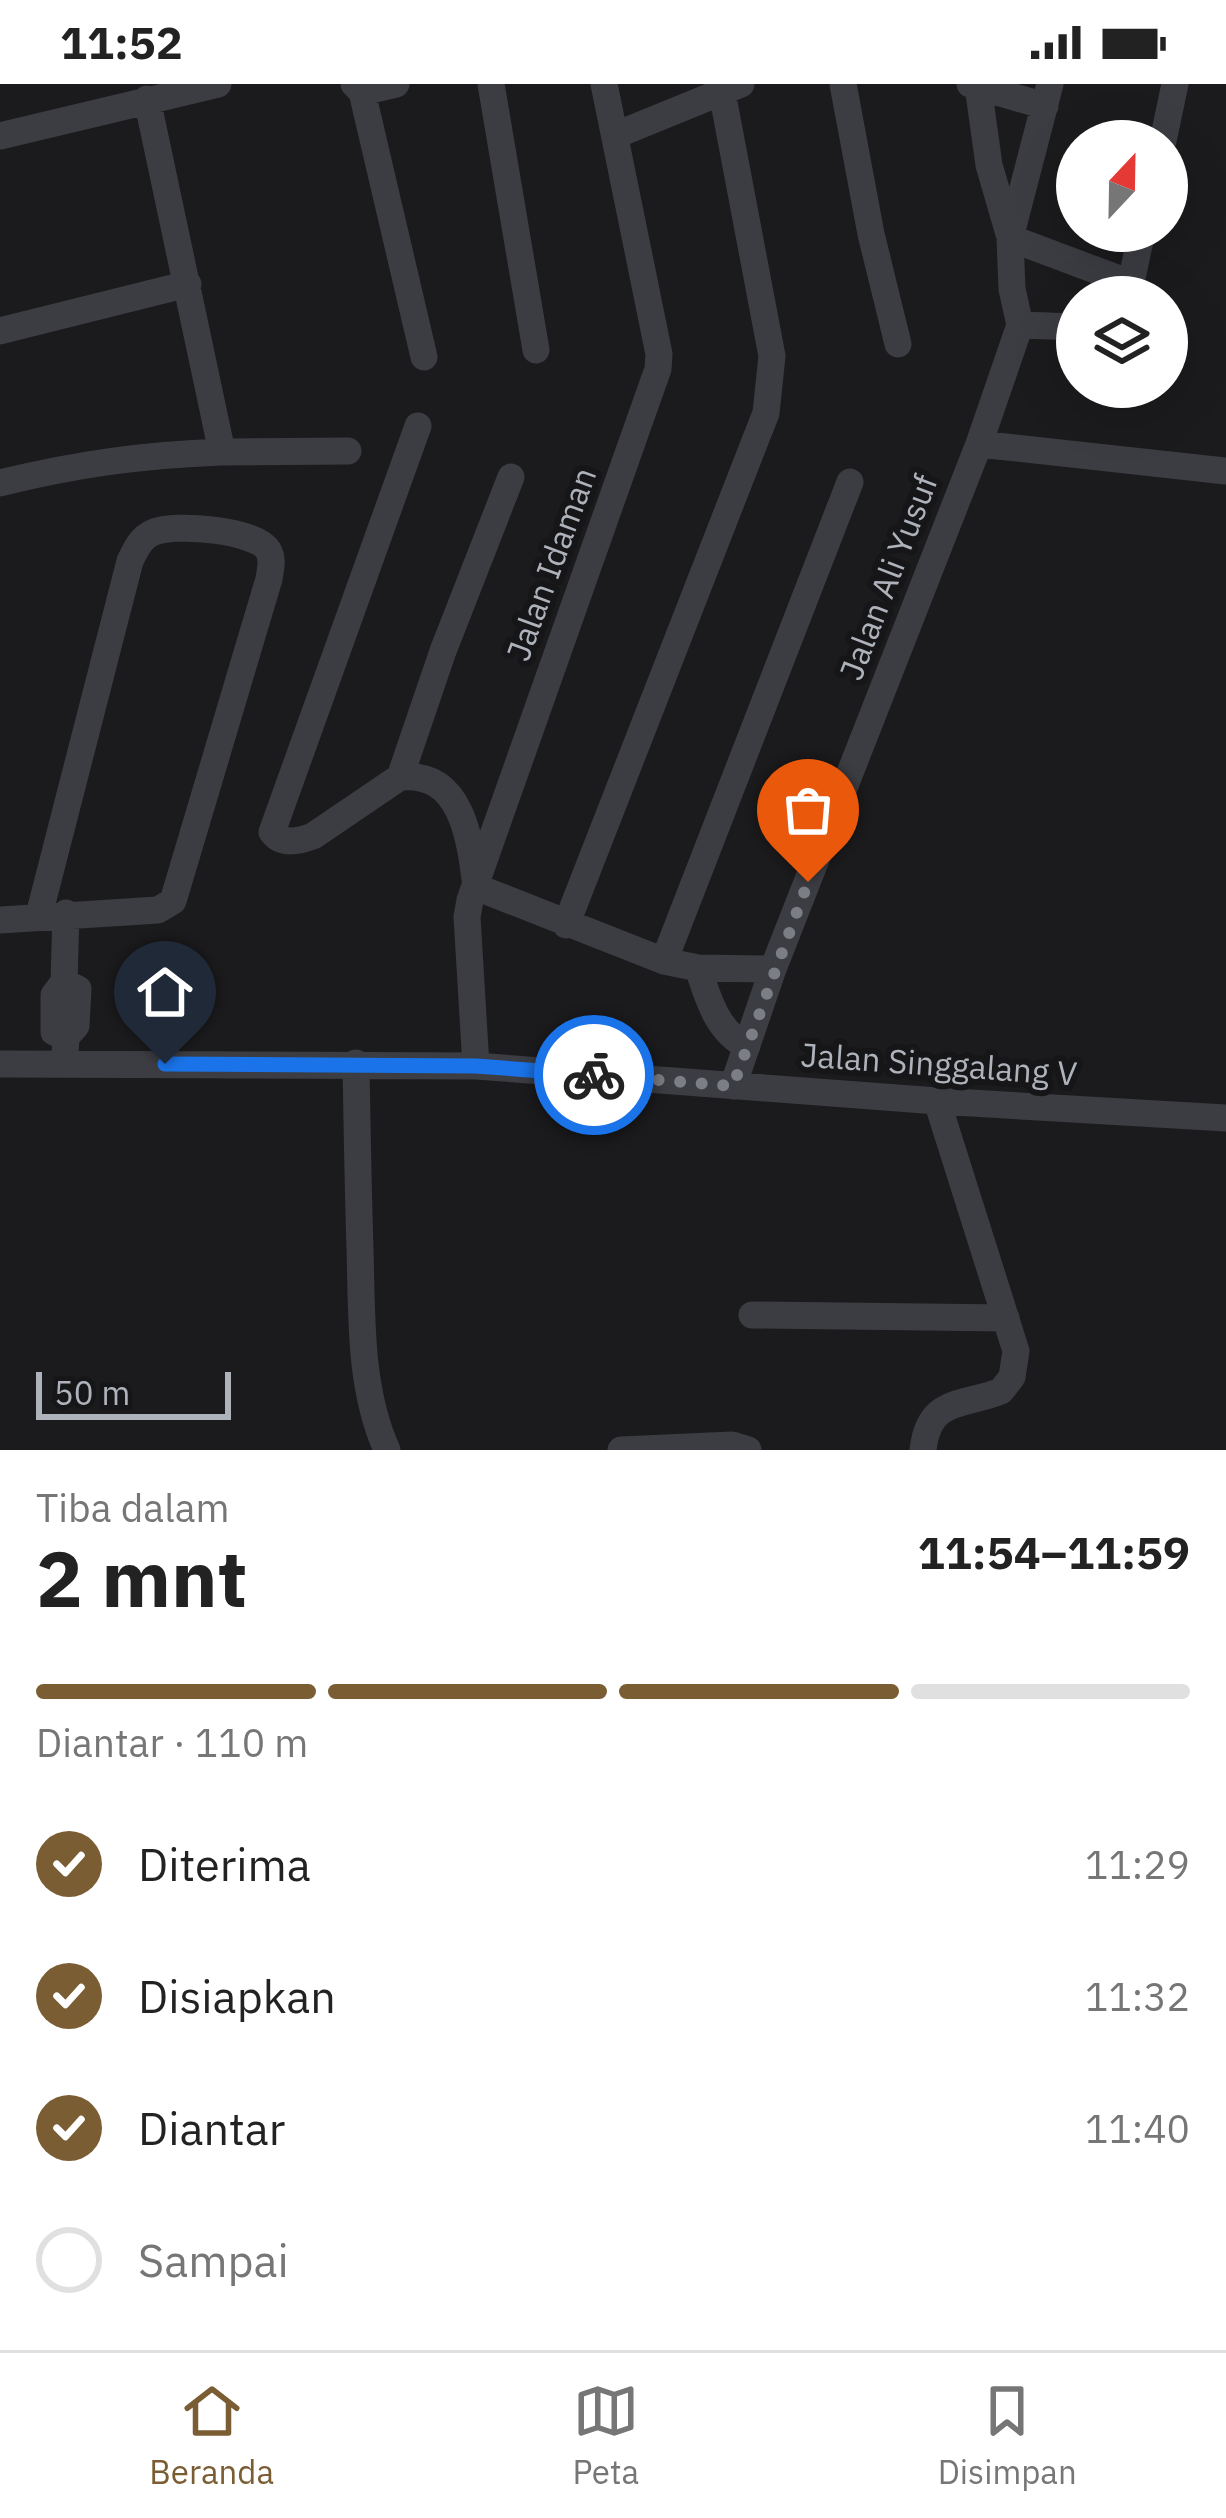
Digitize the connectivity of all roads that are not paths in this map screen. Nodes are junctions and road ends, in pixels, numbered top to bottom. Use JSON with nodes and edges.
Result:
{"nodes":[{"id":1,"x":218,"y":84,"type":"edge"},
{"id":2,"x":395,"y":84,"type":"edge"},
{"id":3,"x":490,"y":84,"type":"edge"},
{"id":4,"x":604,"y":84,"type":"edge"},
{"id":5,"x":843,"y":84,"type":"edge"},
{"id":6,"x":1175,"y":84,"type":"edge"},
{"id":7,"x":974,"y":85,"type":"edge"},
{"id":8,"x":358,"y":88,"type":"edge"},
{"id":9,"x":732,"y":88,"type":"edge"},
{"id":10,"x":1048,"y":95,"type":"edge"},
{"id":11,"x":147,"y":99,"type":"junction"},
{"id":12,"x":1167,"y":120,"type":"edge"},
{"id":13,"x":616,"y":135,"type":"junction"},
{"id":14,"x":0,"y":136,"type":"edge"},
{"id":15,"x":1010,"y":238,"type":"junction"},
{"id":16,"x":1097,"y":276,"type":"edge"},
{"id":17,"x":188,"y":284,"type":"junction"},
{"id":18,"x":1020,"y":325,"type":"junction"},
{"id":19,"x":1056,"y":326,"type":"edge"},
{"id":20,"x":0,"y":331,"type":"edge"},
{"id":21,"x":898,"y":344,"type":"dead end"},
{"id":22,"x":536,"y":350,"type":"dead end"},
{"id":23,"x":424,"y":357,"type":"dead end"},
{"id":24,"x":418,"y":426,"type":"dead end"},
{"id":25,"x":980,"y":444,"type":"junction"},
{"id":26,"x":348,"y":451,"type":"dead end"},
{"id":27,"x":222,"y":452,"type":"junction"},
{"id":28,"x":1226,"y":471,"type":"edge"},
{"id":29,"x":512,"y":477,"type":"dead end"},
{"id":30,"x":850,"y":482,"type":"dead end"},
{"id":31,"x":0,"y":483,"type":"edge"},
{"id":32,"x":400,"y":777,"type":"junction"},
{"id":33,"x":476,"y":887,"type":"junction"},
{"id":34,"x":53,"y":914,"type":"junction"},
{"id":35,"x":0,"y":920,"type":"edge"},
{"id":36,"x":566,"y":925,"type":"junction"},
{"id":37,"x":664,"y":961,"type":"junction"},
{"id":38,"x":698,"y":968,"type":"junction"},
{"id":39,"x":773,"y":969,"type":"junction"},
{"id":40,"x":747,"y":1046,"type":"junction"},
{"id":41,"x":65,"y":1050,"type":"junction"},
{"id":42,"x":356,"y":1063,"type":"junction"},
{"id":43,"x":0,"y":1064,"type":"edge"},
{"id":44,"x":476,"y":1066,"type":"junction"},
{"id":45,"x":733,"y":1086,"type":"junction"},
{"id":46,"x":937,"y":1101,"type":"junction"},
{"id":47,"x":1226,"y":1118,"type":"edge"},
{"id":48,"x":752,"y":1315,"type":"dead end"},
{"id":49,"x":1006,"y":1318,"type":"junction"},
{"id":50,"x":387,"y":1450,"type":"edge"},
{"id":51,"x":621,"y":1450,"type":"edge"},
{"id":52,"x":748,"y":1450,"type":"edge"},
{"id":53,"x":923,"y":1450,"type":"edge"}],
"edges":[{"from":1,"to":11,"type":"street"},
{"from":2,"to":8,"type":"street"},
{"from":3,"to":22,"type":"street"},
{"from":4,"to":13,"type":"street","name":"Jalan Idaman"},
{"from":5,"to":21,"type":"street"},
{"from":6,"to":12,"type":"street"},
{"from":7,"to":10,"type":"street"},
{"from":7,"to":15,"type":"street"},
{"from":8,"to":23,"type":"street"},
{"from":9,"to":13,"type":"street"},
{"from":9,"to":36,"type":"street"},
{"from":10,"to":15,"type":"street","name":"Jalan Ali Yusuf"},
{"from":11,"to":14,"type":"street"},
{"from":11,"to":17,"type":"street"},
{"from":13,"to":33,"type":"street","name":"Jalan Idaman"},
{"from":15,"to":16,"type":"street"},
{"from":15,"to":18,"type":"street","name":"Jalan Ali Yusuf"},
{"from":17,"to":20,"type":"street"},
{"from":17,"to":27,"type":"street"},
{"from":18,"to":19,"type":"street"},
{"from":18,"to":25,"type":"street","name":"Jalan Ali Yusuf"},
{"from":24,"to":32,"type":"street"},
{"from":25,"to":28,"type":"street"},
{"from":25,"to":39,"type":"street","name":"Jalan Ali Yusuf"},
{"from":26,"to":27,"type":"street"},
{"from":27,"to":31,"type":"street"},
{"from":29,"to":32,"type":"street"},
{"from":30,"to":37,"type":"street"},
{"from":32,"to":33,"type":"street"},
{"from":33,"to":36,"type":"street"},
{"from":33,"to":44,"type":"street","name":"Jalan Idaman"},
{"from":34,"to":34,"type":"street"},
{"from":34,"to":35,"type":"street"},
{"from":34,"to":41,"type":"street"},
{"from":36,"to":37,"type":"street"},
{"from":37,"to":38,"type":"street"},
{"from":38,"to":39,"type":"street"},
{"from":38,"to":40,"type":"street"},
{"from":39,"to":40,"type":"street","name":"Jalan Ali Yusuf"},
{"from":40,"to":45,"type":"street","name":"Jalan Ali Yusuf"},
{"from":41,"to":42,"type":"street","name":"Jalan Singgalang V"},
{"from":41,"to":43,"type":"street","name":"Jalan Singgalang V"},
{"from":42,"to":44,"type":"street","name":"Jalan Singgalang V"},
{"from":42,"to":50,"type":"street"},
{"from":44,"to":45,"type":"street","name":"Jalan Singgalang V"},
{"from":45,"to":46,"type":"street","name":"Jalan Singgalang V"},
{"from":46,"to":47,"type":"street","name":"Jalan Singgalang V"},
{"from":46,"to":49,"type":"street"},
{"from":48,"to":49,"type":"street"},
{"from":49,"to":53,"type":"street"},
{"from":51,"to":52,"type":"street"}]}
